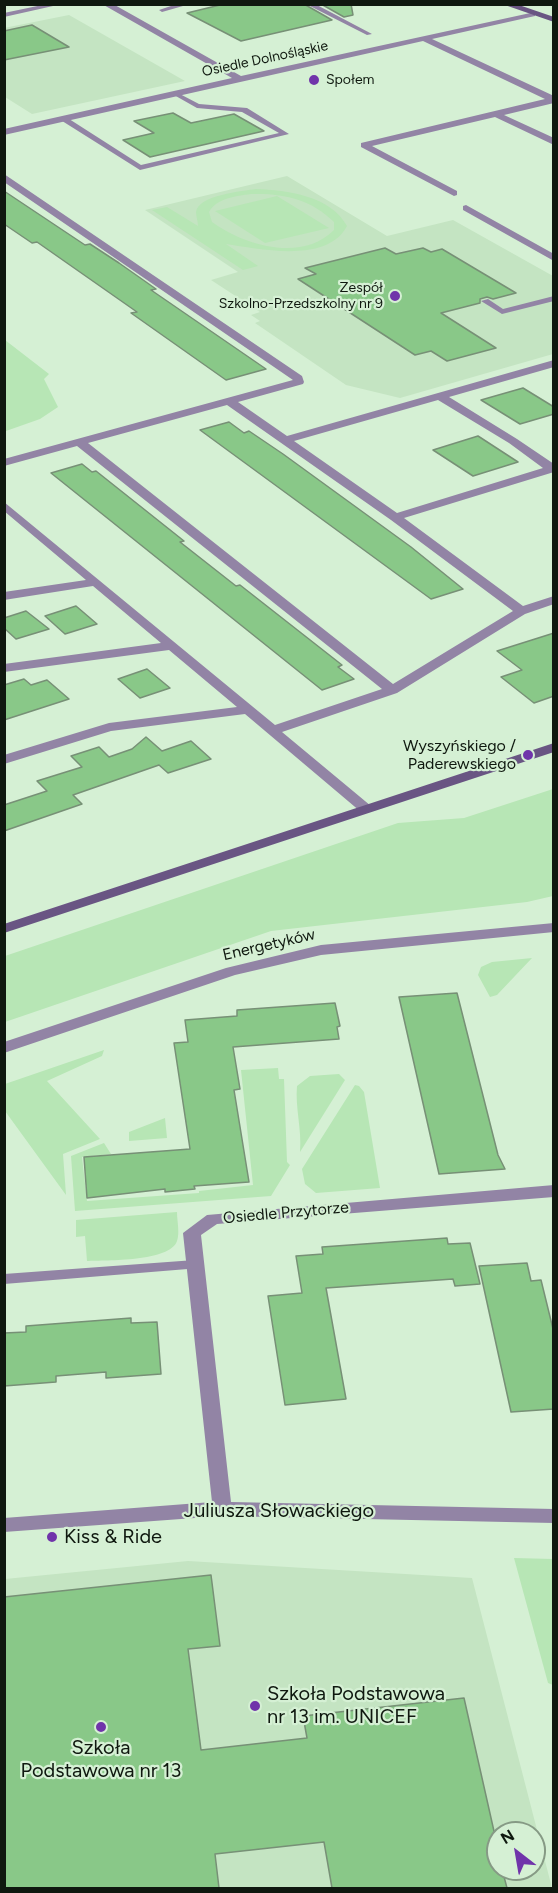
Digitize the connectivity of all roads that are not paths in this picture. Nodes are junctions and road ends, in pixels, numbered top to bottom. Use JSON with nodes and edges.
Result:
{"nodes":[{"id":1,"x":26,"y":4,"type":"edge"},
{"id":2,"x":59,"y":4,"type":"edge"},
{"id":3,"x":106,"y":4,"type":"edge"},
{"id":4,"x":187,"y":4,"type":"edge"},
{"id":5,"x":309,"y":4,"type":"edge"},
{"id":6,"x":506,"y":4,"type":"edge"},
{"id":7,"x":35,"y":9,"type":"junction"},
{"id":8,"x":162,"y":10,"type":"dead end"},
{"id":9,"x":532,"y":14,"type":"junction"},
{"id":10,"x":4,"y":15,"type":"edge"},
{"id":11,"x":554,"y":20,"type":"edge"},
{"id":12,"x":369,"y":34,"type":"dead end"},
{"id":13,"x":426,"y":39,"type":"junction"},
{"id":14,"x":241,"y":80,"type":"junction"},
{"id":15,"x":176,"y":94,"type":"junction"},
{"id":16,"x":553,"y":100,"type":"edge"},
{"id":17,"x":496,"y":114,"type":"junction"},
{"id":18,"x":63,"y":119,"type":"junction"},
{"id":19,"x":4,"y":132,"type":"edge"},
{"id":20,"x":554,"y":142,"type":"edge"},
{"id":21,"x":4,"y":177,"type":"edge"},
{"id":22,"x":454,"y":193,"type":"dead end"},
{"id":23,"x":466,"y":208,"type":"dead end"},
{"id":24,"x":554,"y":258,"type":"edge"},
{"id":25,"x":554,"y":298,"type":"edge"},
{"id":26,"x":485,"y":301,"type":"dead end"},
{"id":27,"x":554,"y":363,"type":"edge"},
{"id":28,"x":438,"y":395,"type":"junction"},
{"id":29,"x":230,"y":402,"type":"junction"},
{"id":30,"x":283,"y":441,"type":"junction"},
{"id":31,"x":79,"y":442,"type":"junction"},
{"id":32,"x":4,"y":463,"type":"edge"},
{"id":33,"x":552,"y":468,"type":"edge"},
{"id":34,"x":4,"y":505,"type":"edge"},
{"id":35,"x":395,"y":517,"type":"junction"},
{"id":36,"x":96,"y":582,"type":"junction"},
{"id":37,"x":4,"y":596,"type":"edge"},
{"id":38,"x":554,"y":600,"type":"edge"},
{"id":39,"x":521,"y":611,"type":"junction"},
{"id":40,"x":172,"y":646,"type":"junction"},
{"id":41,"x":4,"y":668,"type":"edge"},
{"id":42,"x":392,"y":690,"type":"junction"},
{"id":43,"x":249,"y":710,"type":"junction"},
{"id":44,"x":274,"y":730,"type":"junction"},
{"id":45,"x":554,"y":747,"type":"edge"},
{"id":46,"x":4,"y":760,"type":"edge"},
{"id":47,"x":366,"y":809,"type":"junction"},
{"id":48,"x":554,"y":927,"type":"edge"},
{"id":49,"x":4,"y":929,"type":"edge"},
{"id":50,"x":4,"y":1048,"type":"edge"},
{"id":51,"x":554,"y":1191,"type":"edge"},
{"id":52,"x":195,"y":1266,"type":"junction"},
{"id":53,"x":4,"y":1279,"type":"edge"},
{"id":54,"x":222,"y":1509,"type":"junction"},
{"id":55,"x":554,"y":1516,"type":"edge"},
{"id":56,"x":4,"y":1525,"type":"edge"}],
"edges":[{"from":1,"to":7,"type":"lane"},
{"from":2,"to":7,"type":"lane"},
{"from":3,"to":14,"type":"street"},
{"from":4,"to":8,"type":"lane"},
{"from":5,"to":12,"type":"lane"},
{"from":6,"to":9,"type":"street"},
{"from":7,"to":10,"type":"lane"},
{"from":9,"to":11,"type":"street"},
{"from":9,"to":13,"type":"street","name":"Osiedle Dolnośląskie"},
{"from":13,"to":14,"type":"street","name":"Osiedle Dolnośląskie"},
{"from":13,"to":16,"type":"street"},
{"from":14,"to":15,"type":"street","name":"Osiedle Dolnośląskie"},
{"from":15,"to":18,"type":"street","name":"Osiedle Dolnośląskie"},
{"from":15,"to":18,"type":"lane"},
{"from":16,"to":17,"type":"street"},
{"from":17,"to":20,"type":"street"},
{"from":17,"to":22,"type":"street"},
{"from":18,"to":19,"type":"street","name":"Osiedle Dolnośląskie"},
{"from":21,"to":29,"type":"street"},
{"from":23,"to":24,"type":"street"},
{"from":25,"to":26,"type":"lane"},
{"from":27,"to":28,"type":"street"},
{"from":28,"to":30,"type":"street"},
{"from":28,"to":33,"type":"street"},
{"from":29,"to":30,"type":"street"},
{"from":29,"to":31,"type":"street"},
{"from":30,"to":35,"type":"street"},
{"from":31,"to":32,"type":"street"},
{"from":31,"to":42,"type":"street"},
{"from":33,"to":35,"type":"street"},
{"from":34,"to":36,"type":"street"},
{"from":35,"to":39,"type":"street"},
{"from":36,"to":37,"type":"street"},
{"from":36,"to":40,"type":"street"},
{"from":38,"to":39,"type":"street"},
{"from":39,"to":42,"type":"street"},
{"from":40,"to":41,"type":"street"},
{"from":40,"to":43,"type":"street"},
{"from":42,"to":44,"type":"street"},
{"from":43,"to":44,"type":"street"},
{"from":43,"to":46,"type":"street"},
{"from":44,"to":47,"type":"street"},
{"from":45,"to":47,"type":"street"},
{"from":47,"to":49,"type":"street"},
{"from":48,"to":50,"type":"street","name":"Energetyków"},
{"from":51,"to":52,"type":"street","name":"Osiedle Przytorze"},
{"from":52,"to":53,"type":"lane"},
{"from":52,"to":54,"type":"street","name":"Osiedle Przytorze"},
{"from":54,"to":55,"type":"street","name":"Juliusza Słowackiego"},
{"from":54,"to":56,"type":"street","name":"Juliusza Słowackiego"}]}
